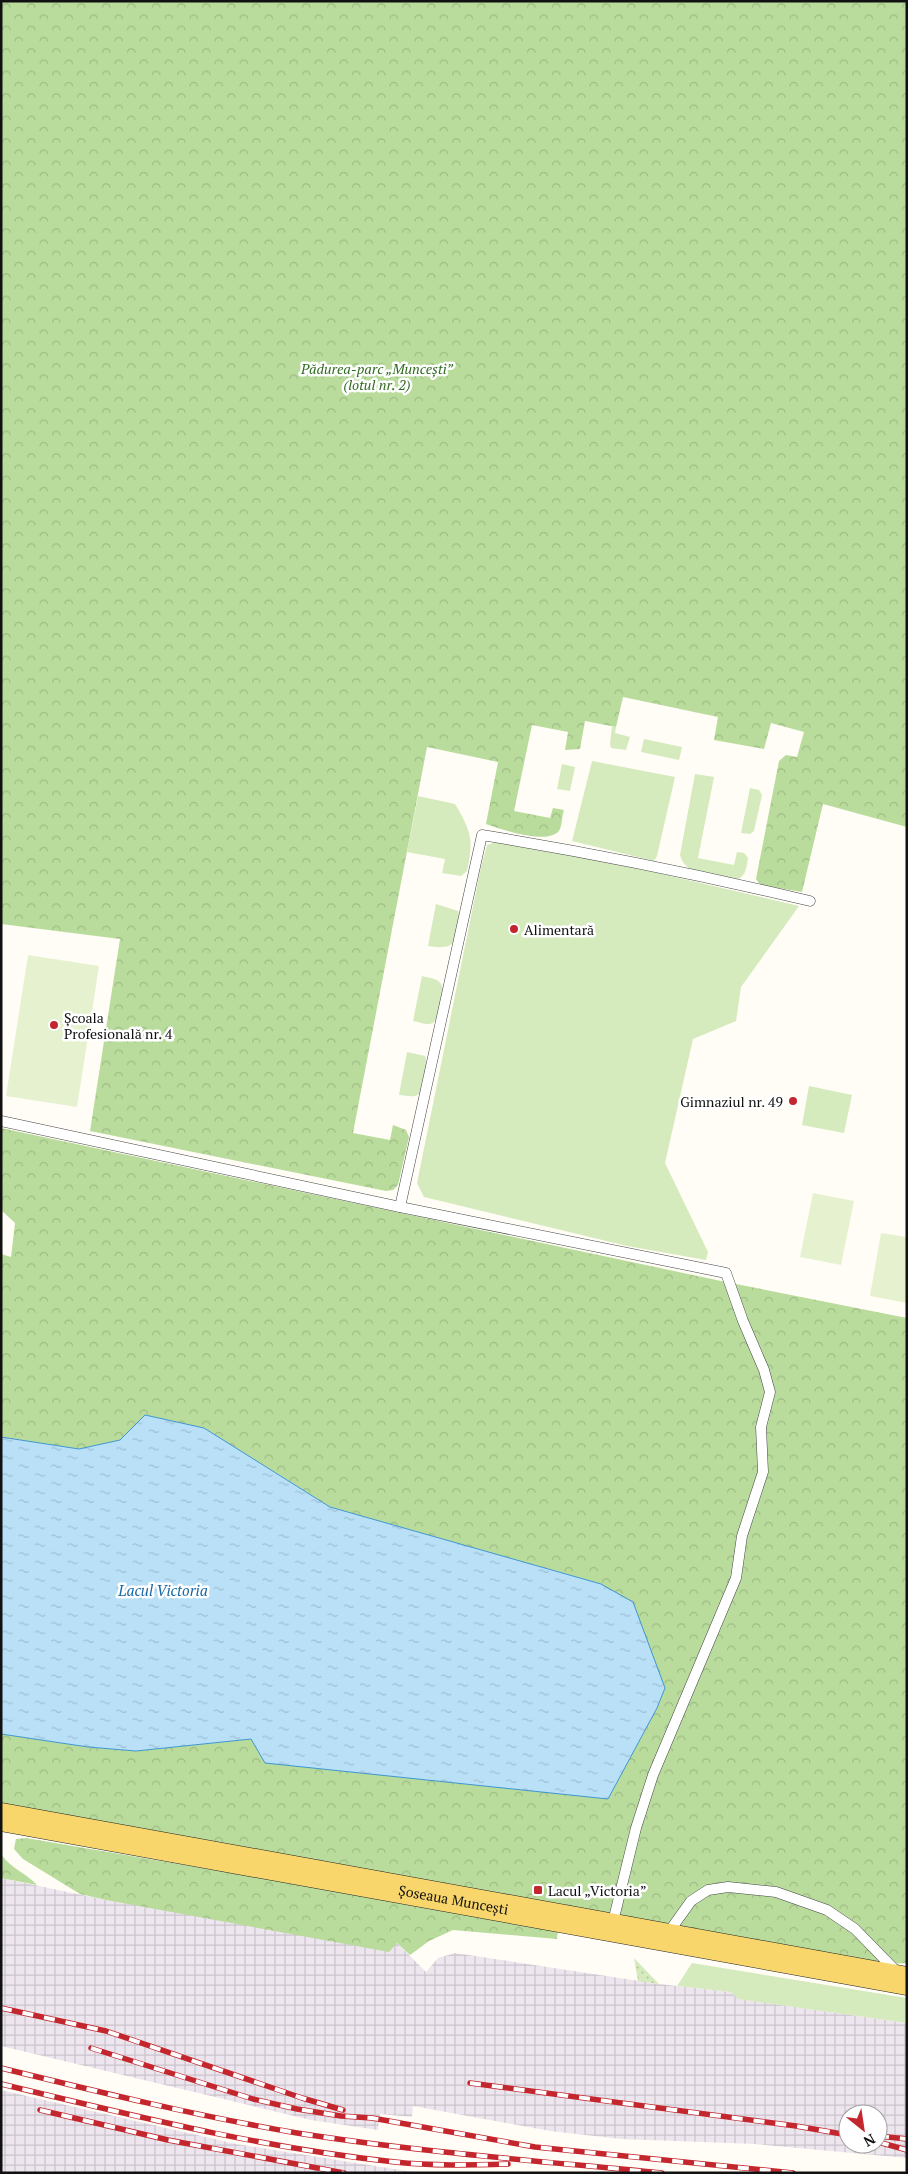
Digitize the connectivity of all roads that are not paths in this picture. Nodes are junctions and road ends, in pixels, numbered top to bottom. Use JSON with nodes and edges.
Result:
{"nodes":[{"id":1,"x":810,"y":901,"type":"dead end"},
{"id":2,"x":1,"y":1121,"type":"edge"},
{"id":3,"x":400,"y":1207,"type":"junction"},
{"id":4,"x":1,"y":1817,"type":"edge"},
{"id":5,"x":612,"y":1927,"type":"junction"},
{"id":6,"x":665,"y":1937,"type":"junction"},
{"id":7,"x":906,"y":1981,"type":"edge"}],
"edges":[{"from":1,"to":3,"type":"lane"},
{"from":2,"to":3,"type":"lane"},
{"from":3,"to":5,"type":"lane"},
{"from":4,"to":5,"type":"main road","name":"Șoseaua Muncești"},
{"from":5,"to":6,"type":"main road","name":"Șoseaua Muncești"},
{"from":6,"to":7,"type":"main road","name":"Șoseaua Muncești"},
{"from":6,"to":7,"type":"lane"}]}
